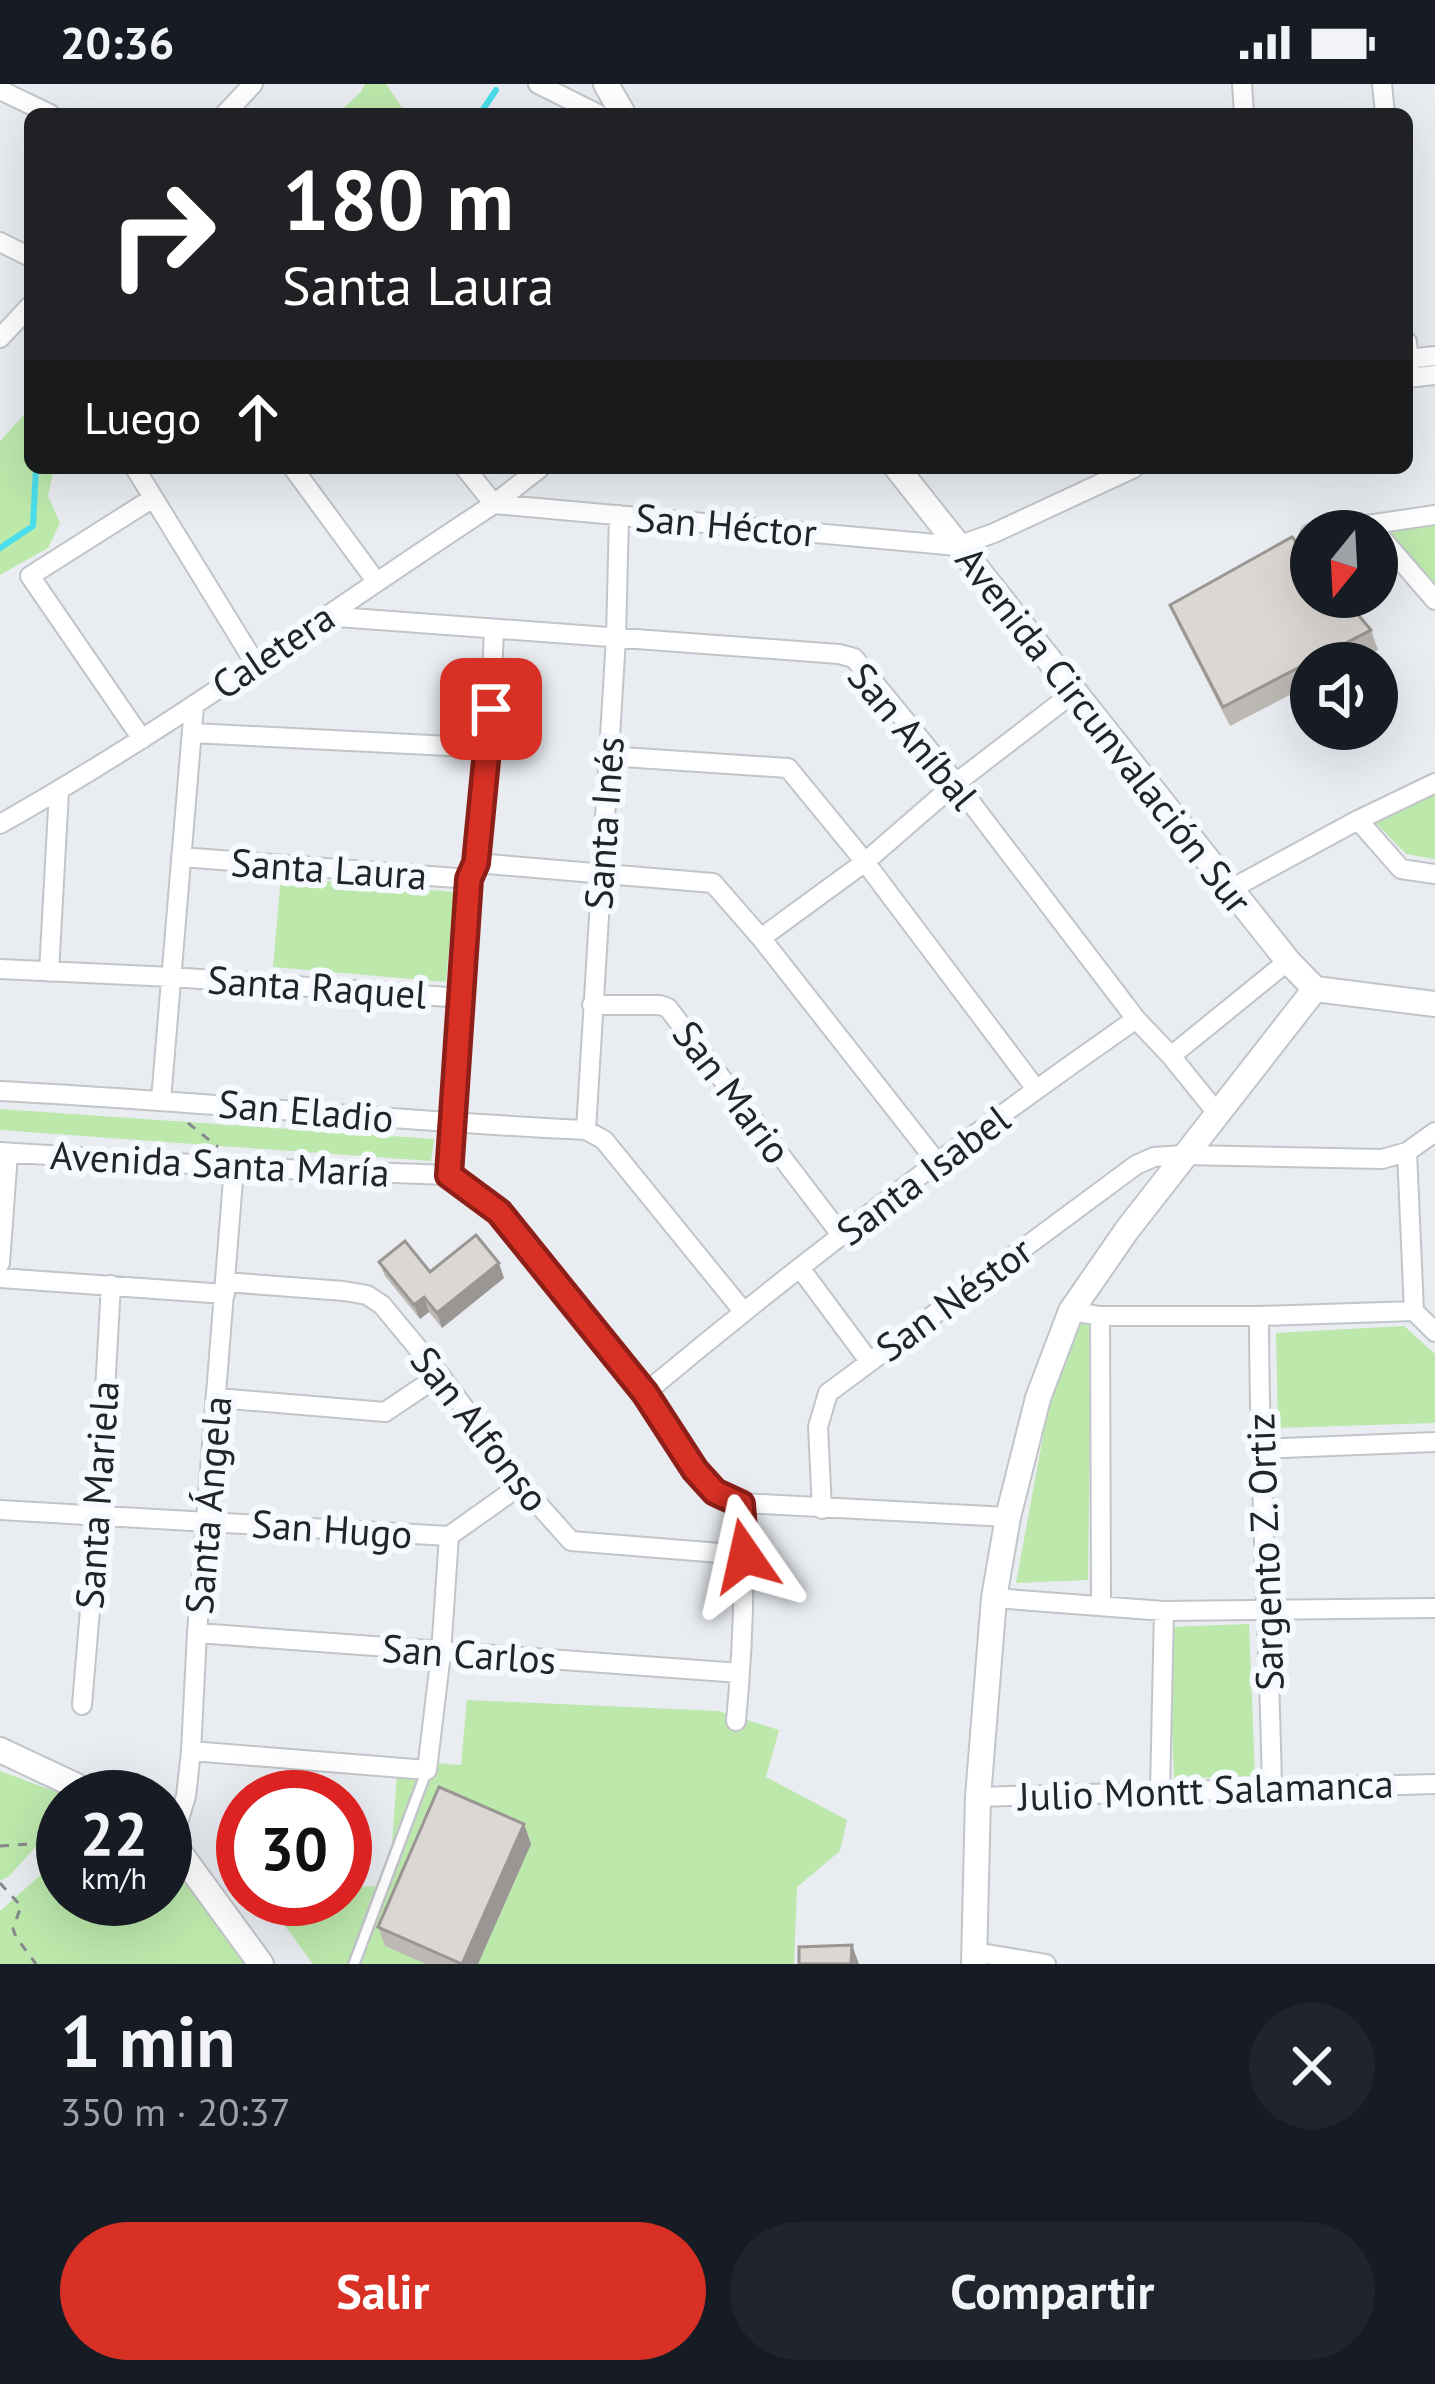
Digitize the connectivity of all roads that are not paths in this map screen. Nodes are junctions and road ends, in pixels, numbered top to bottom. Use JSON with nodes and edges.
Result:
{"nodes":[{"id":1,"x":253,"y":84,"type":"edge"},
{"id":2,"x":538,"y":84,"type":"edge"},
{"id":3,"x":605,"y":84,"type":"edge"},
{"id":4,"x":14,"y":91,"type":"edge"},
{"id":5,"x":572,"y":101,"type":"junction"},
{"id":6,"x":41,"y":108,"type":"edge"},
{"id":7,"x":231,"y":108,"type":"edge"},
{"id":8,"x":586,"y":108,"type":"edge"},
{"id":9,"x":24,"y":313,"type":"edge"},
{"id":10,"x":0,"y":338,"type":"edge"},
{"id":11,"x":139,"y":474,"type":"edge"},
{"id":12,"x":297,"y":474,"type":"edge"},
{"id":13,"x":470,"y":474,"type":"edge"},
{"id":14,"x":532,"y":474,"type":"edge"},
{"id":15,"x":902,"y":474,"type":"edge"},
{"id":16,"x":1121,"y":474,"type":"edge"},
{"id":17,"x":153,"y":498,"type":"junction"},
{"id":18,"x":494,"y":504,"type":"junction"},
{"id":19,"x":619,"y":515,"type":"junction"},
{"id":20,"x":1435,"y":515,"type":"edge"},
{"id":21,"x":1398,"y":523,"type":"edge"},
{"id":22,"x":958,"y":546,"type":"junction"},
{"id":23,"x":1398,"y":557,"type":"edge"},
{"id":24,"x":376,"y":581,"type":"junction"},
{"id":25,"x":1435,"y":600,"type":"edge"},
{"id":26,"x":324,"y":616,"type":"junction"},
{"id":27,"x":494,"y":630,"type":"junction"},
{"id":28,"x":616,"y":638,"type":"junction"},
{"id":29,"x":255,"y":663,"type":"junction"},
{"id":30,"x":1073,"y":692,"type":"junction"},
{"id":31,"x":194,"y":706,"type":"junction"},
{"id":32,"x":192,"y":733,"type":"junction"},
{"id":33,"x":142,"y":739,"type":"junction"},
{"id":34,"x":489,"y":748,"type":"junction"},
{"id":35,"x":608,"y":756,"type":"junction"},
{"id":36,"x":1435,"y":782,"type":"edge"},
{"id":37,"x":956,"y":783,"type":"junction"},
{"id":38,"x":59,"y":791,"type":"junction"},
{"id":39,"x":1358,"y":820,"type":"junction"},
{"id":40,"x":0,"y":824,"type":"edge"},
{"id":41,"x":181,"y":857,"type":"junction"},
{"id":42,"x":865,"y":862,"type":"junction"},
{"id":43,"x":472,"y":871,"type":"junction"},
{"id":44,"x":601,"y":874,"type":"junction"},
{"id":45,"x":1435,"y":874,"type":"edge"},
{"id":46,"x":1231,"y":889,"type":"junction"},
{"id":47,"x":761,"y":938,"type":"junction"},
{"id":48,"x":1288,"y":961,"type":"junction"},
{"id":49,"x":0,"y":969,"type":"edge"},
{"id":50,"x":49,"y":972,"type":"junction"},
{"id":51,"x":172,"y":977,"type":"junction"},
{"id":52,"x":1315,"y":989,"type":"junction"},
{"id":53,"x":462,"y":998,"type":"junction"},
{"id":54,"x":592,"y":1006,"type":"junction"},
{"id":55,"x":1432,"y":1009,"type":"edge"},
{"id":56,"x":1136,"y":1019,"type":"junction"},
{"id":57,"x":1171,"y":1057,"type":"junction"},
{"id":58,"x":1036,"y":1089,"type":"junction"},
{"id":59,"x":0,"y":1091,"type":"edge"},
{"id":60,"x":161,"y":1100,"type":"junction"},
{"id":61,"x":1217,"y":1112,"type":"junction"},
{"id":62,"x":452,"y":1124,"type":"junction"},
{"id":63,"x":586,"y":1130,"type":"junction"},
{"id":64,"x":1435,"y":1132,"type":"edge"},
{"id":65,"x":1407,"y":1152,"type":"junction"},
{"id":66,"x":4,"y":1153,"type":"edge"},
{"id":67,"x":1184,"y":1155,"type":"junction"},
{"id":68,"x":936,"y":1161,"type":"junction"},
{"id":69,"x":234,"y":1167,"type":"junction"},
{"id":70,"x":449,"y":1175,"type":"junction"},
{"id":71,"x":842,"y":1236,"type":"junction"},
{"id":72,"x":0,"y":1263,"type":"edge"},
{"id":73,"x":800,"y":1268,"type":"junction"},
{"id":74,"x":0,"y":1278,"type":"edge"},
{"id":75,"x":110,"y":1285,"type":"junction"},
{"id":76,"x":225,"y":1288,"type":"junction"},
{"id":77,"x":743,"y":1311,"type":"junction"},
{"id":78,"x":1071,"y":1311,"type":"junction"},
{"id":79,"x":1414,"y":1311,"type":"junction"},
{"id":80,"x":1100,"y":1316,"type":"junction"},
{"id":81,"x":1259,"y":1316,"type":"junction"},
{"id":82,"x":1435,"y":1332,"type":"edge"},
{"id":83,"x":869,"y":1361,"type":"junction"},
{"id":84,"x":440,"y":1375,"type":"junction"},
{"id":85,"x":645,"y":1393,"type":"junction"},
{"id":86,"x":217,"y":1398,"type":"junction"},
{"id":87,"x":1435,"y":1442,"type":"edge"},
{"id":88,"x":1259,"y":1449,"type":"junction"},
{"id":89,"x":520,"y":1485,"type":"junction"},
{"id":90,"x":741,"y":1504,"type":"junction"},
{"id":91,"x":822,"y":1509,"type":"junction"},
{"id":92,"x":0,"y":1510,"type":"edge"},
{"id":93,"x":98,"y":1514,"type":"junction"},
{"id":94,"x":1008,"y":1517,"type":"junction"},
{"id":95,"x":208,"y":1521,"type":"junction"},
{"id":96,"x":449,"y":1536,"type":"junction"},
{"id":97,"x":745,"y":1556,"type":"junction"},
{"id":98,"x":994,"y":1598,"type":"junction"},
{"id":99,"x":1101,"y":1605,"type":"junction"},
{"id":100,"x":1435,"y":1608,"type":"edge"},
{"id":101,"x":1268,"y":1610,"type":"junction"},
{"id":102,"x":1164,"y":1611,"type":"junction"},
{"id":103,"x":197,"y":1634,"type":"junction"},
{"id":104,"x":440,"y":1653,"type":"junction"},
{"id":105,"x":740,"y":1672,"type":"junction"},
{"id":106,"x":82,"y":1705,"type":"dead end"},
{"id":107,"x":736,"y":1721,"type":"dead end"},
{"id":108,"x":0,"y":1750,"type":"edge"},
{"id":109,"x":191,"y":1751,"type":"junction"},
{"id":110,"x":43,"y":1770,"type":"edge"},
{"id":111,"x":189,"y":1770,"type":"edge"},
{"id":112,"x":427,"y":1770,"type":"junction"},
{"id":113,"x":1435,"y":1784,"type":"edge"},
{"id":114,"x":1272,"y":1789,"type":"junction"},
{"id":115,"x":1160,"y":1791,"type":"junction"},
{"id":116,"x":978,"y":1797,"type":"junction"},
{"id":117,"x":192,"y":1871,"type":"edge"},
{"id":118,"x":974,"y":1958,"type":"edge"},
{"id":119,"x":261,"y":1964,"type":"edge"},
{"id":120,"x":354,"y":1964,"type":"edge"},
{"id":121,"x":1046,"y":1964,"type":"edge"}],
"edges":[{"from":1,"to":7,"type":"street"},
{"from":2,"to":5,"type":"street"},
{"from":3,"to":5,"type":"street"},
{"from":4,"to":6,"type":"street"},
{"from":5,"to":8,"type":"street"},
{"from":9,"to":10,"type":"street"},
{"from":11,"to":17,"type":"street"},
{"from":12,"to":24,"type":"street"},
{"from":13,"to":18,"type":"street"},
{"from":14,"to":18,"type":"street","name":"Caletera"},
{"from":15,"to":22,"type":"main road","name":"Avenida Circunvalación Sur"},
{"from":16,"to":22,"type":"street"},
{"from":17,"to":29,"type":"street"},
{"from":17,"to":33,"type":"street"},
{"from":18,"to":19,"type":"street","name":"San Héctor"},
{"from":18,"to":24,"type":"street","name":"Caletera"},
{"from":19,"to":22,"type":"street","name":"San Héctor"},
{"from":19,"to":28,"type":"street","name":"Santa Inés"},
{"from":20,"to":21,"type":"street"},
{"from":22,"to":30,"type":"main road","name":"Avenida Circunvalación Sur"},
{"from":23,"to":25,"type":"street"},
{"from":24,"to":26,"type":"street","name":"Caletera"},
{"from":26,"to":27,"type":"street","name":"San Aníbal"},
{"from":26,"to":29,"type":"street","name":"Caletera"},
{"from":27,"to":28,"type":"street","name":"San Aníbal"},
{"from":27,"to":34,"type":"street"},
{"from":28,"to":35,"type":"street","name":"Santa Inés"},
{"from":28,"to":37,"type":"street","name":"San Aníbal"},
{"from":29,"to":31,"type":"street","name":"Caletera"},
{"from":30,"to":37,"type":"street"},
{"from":30,"to":46,"type":"main road","name":"Avenida Circunvalación Sur"},
{"from":31,"to":32,"type":"street"},
{"from":31,"to":33,"type":"street","name":"Caletera"},
{"from":32,"to":34,"type":"street"},
{"from":32,"to":41,"type":"street"},
{"from":33,"to":38,"type":"street","name":"Caletera"},
{"from":34,"to":43,"type":"street"},
{"from":35,"to":42,"type":"street","name":"Santa Isabel"},
{"from":35,"to":44,"type":"street","name":"Santa Inés"},
{"from":36,"to":39,"type":"street"},
{"from":37,"to":42,"type":"street"},
{"from":37,"to":56,"type":"street","name":"San Aníbal"},
{"from":38,"to":40,"type":"street","name":"Caletera"},
{"from":38,"to":50,"type":"street"},
{"from":39,"to":45,"type":"street"},
{"from":39,"to":46,"type":"street"},
{"from":41,"to":43,"type":"street","name":"Santa Laura"},
{"from":41,"to":51,"type":"street"},
{"from":42,"to":47,"type":"street"},
{"from":42,"to":58,"type":"street","name":"Santa Isabel"},
{"from":43,"to":44,"type":"street"},
{"from":43,"to":53,"type":"street","name":"Santa Laura"},
{"from":44,"to":47,"type":"street"},
{"from":44,"to":54,"type":"street","name":"Santa Inés"},
{"from":46,"to":48,"type":"main road","name":"Avenida Circunvalación Sur"},
{"from":47,"to":68,"type":"street"},
{"from":48,"to":52,"type":"main road","name":"Avenida Circunvalación Sur"},
{"from":48,"to":57,"type":"street"},
{"from":49,"to":50,"type":"street","name":"Santa Raquel"},
{"from":50,"to":51,"type":"street","name":"Santa Raquel"},
{"from":51,"to":53,"type":"street","name":"Santa Raquel"},
{"from":51,"to":60,"type":"street"},
{"from":52,"to":55,"type":"main road"},
{"from":52,"to":61,"type":"main road"},
{"from":53,"to":62,"type":"street","name":"Santa Laura"},
{"from":54,"to":63,"type":"street","name":"Santa Inés"},
{"from":54,"to":71,"type":"street","name":"San Mario"},
{"from":56,"to":57,"type":"street","name":"San Aníbal"},
{"from":56,"to":58,"type":"street"},
{"from":57,"to":61,"type":"street","name":"San Aníbal"},
{"from":58,"to":68,"type":"street","name":"Santa Isabel"},
{"from":59,"to":60,"type":"street","name":"San Eladio"},
{"from":60,"to":62,"type":"street","name":"San Eladio"},
{"from":61,"to":67,"type":"main road"},
{"from":62,"to":63,"type":"street","name":"San Eladio"},
{"from":62,"to":70,"type":"street","name":"Santa Laura"},
{"from":63,"to":77,"type":"street"},
{"from":64,"to":65,"type":"street"},
{"from":65,"to":67,"type":"street","name":"San Néstor"},
{"from":65,"to":79,"type":"street"},
{"from":66,"to":69,"type":"street","name":"Avenida Santa María"},
{"from":66,"to":72,"type":"street"},
{"from":67,"to":78,"type":"main road"},
{"from":67,"to":83,"type":"street","name":"San Néstor"},
{"from":68,"to":71,"type":"street","name":"Santa Isabel"},
{"from":69,"to":70,"type":"street","name":"Avenida Santa María"},
{"from":69,"to":76,"type":"street","name":"Santa Ángela"},
{"from":70,"to":85,"type":"street"},
{"from":71,"to":73,"type":"street","name":"Santa Isabel"},
{"from":73,"to":77,"type":"street","name":"Santa Isabel"},
{"from":73,"to":83,"type":"street"},
{"from":74,"to":75,"type":"street","name":"San Alfonso"},
{"from":75,"to":76,"type":"street","name":"San Alfonso"},
{"from":75,"to":93,"type":"street","name":"Santa Mariela"},
{"from":76,"to":84,"type":"street","name":"San Alfonso"},
{"from":76,"to":86,"type":"street","name":"Santa Ángela"},
{"from":77,"to":85,"type":"street","name":"Santa Isabel"},
{"from":78,"to":80,"type":"street"},
{"from":78,"to":94,"type":"main road"},
{"from":79,"to":81,"type":"street"},
{"from":79,"to":82,"type":"street"},
{"from":80,"to":81,"type":"street"},
{"from":80,"to":99,"type":"street"},
{"from":81,"to":88,"type":"street","name":"Sargento Z. Ortiz"},
{"from":83,"to":91,"type":"street","name":"San Néstor"},
{"from":84,"to":86,"type":"street"},
{"from":84,"to":89,"type":"street","name":"San Alfonso"},
{"from":85,"to":90,"type":"street"},
{"from":86,"to":95,"type":"street","name":"Santa Ángela"},
{"from":87,"to":88,"type":"street"},
{"from":88,"to":101,"type":"street","name":"Sargento Z. Ortiz"},
{"from":89,"to":96,"type":"street"},
{"from":89,"to":97,"type":"street","name":"San Alfonso"},
{"from":90,"to":91,"type":"street"},
{"from":90,"to":97,"type":"street"},
{"from":91,"to":94,"type":"street"},
{"from":92,"to":93,"type":"street","name":"San Hugo"},
{"from":93,"to":95,"type":"street","name":"San Hugo"},
{"from":93,"to":106,"type":"street","name":"Santa Mariela"},
{"from":94,"to":98,"type":"main road"},
{"from":95,"to":96,"type":"street","name":"San Hugo"},
{"from":95,"to":103,"type":"street","name":"Santa Ángela"},
{"from":96,"to":104,"type":"street"},
{"from":97,"to":105,"type":"street"},
{"from":98,"to":99,"type":"street"},
{"from":98,"to":116,"type":"main road"},
{"from":99,"to":102,"type":"street"},
{"from":100,"to":101,"type":"street"},
{"from":101,"to":102,"type":"street"},
{"from":101,"to":114,"type":"street","name":"Sargento Z. Ortiz"},
{"from":102,"to":115,"type":"street"},
{"from":103,"to":104,"type":"street","name":"San Carlos"},
{"from":103,"to":109,"type":"street","name":"Santa Ángela"},
{"from":104,"to":105,"type":"street","name":"San Carlos"},
{"from":104,"to":112,"type":"street"},
{"from":105,"to":107,"type":"street"},
{"from":108,"to":110,"type":"main road"},
{"from":109,"to":111,"type":"street","name":"Santa Ángela"},
{"from":109,"to":112,"type":"street"},
{"from":112,"to":120,"type":"lane"},
{"from":113,"to":114,"type":"street","name":"Julio Montt Salamanca"},
{"from":114,"to":115,"type":"street","name":"Julio Montt Salamanca"},
{"from":115,"to":116,"type":"street","name":"Julio Montt Salamanca"},
{"from":116,"to":118,"type":"main road"},
{"from":117,"to":119,"type":"main road"},
{"from":118,"to":121,"type":"street"}]}
